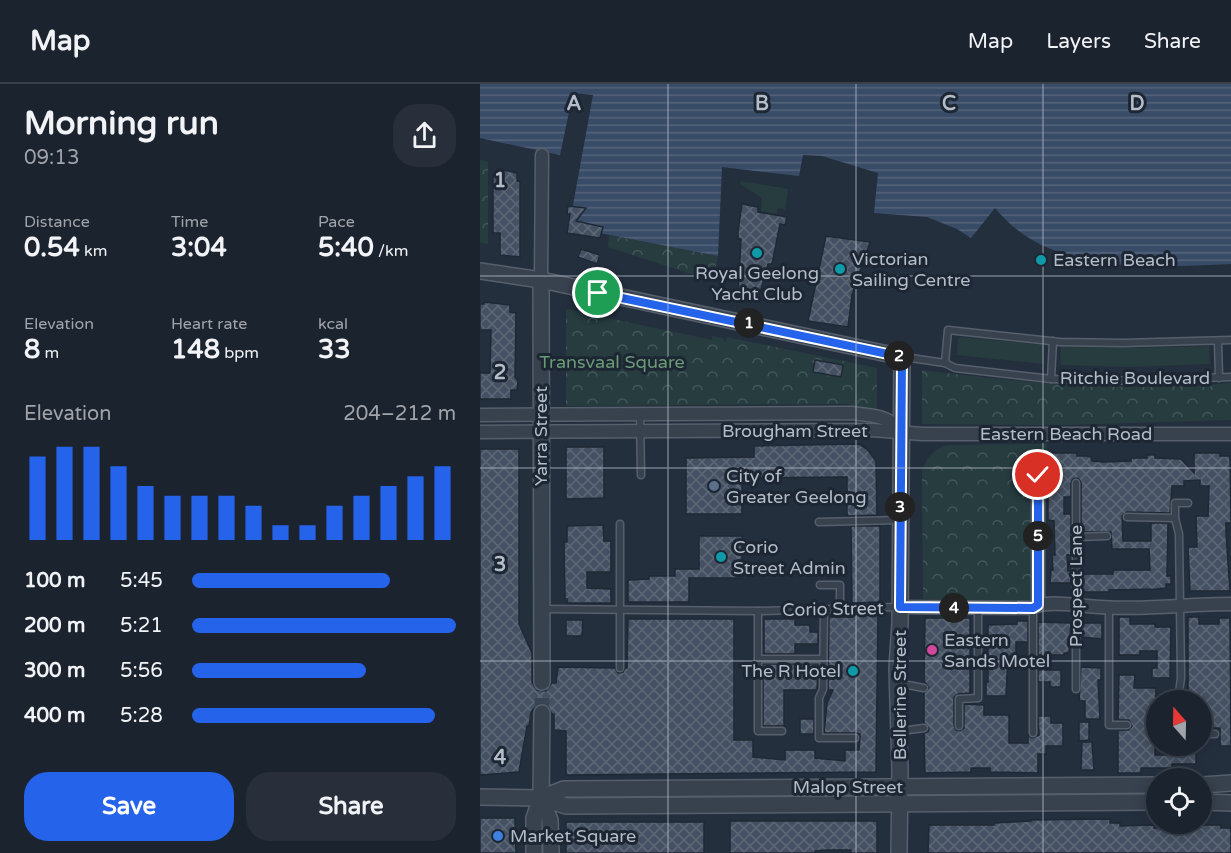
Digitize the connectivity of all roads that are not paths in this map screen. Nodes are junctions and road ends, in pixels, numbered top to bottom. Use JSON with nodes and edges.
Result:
{"nodes":[{"id":1,"x":542,"y":155,"type":"dead end"},
{"id":2,"x":480,"y":271,"type":"edge"},
{"id":3,"x":541,"y":280,"type":"junction"},
{"id":4,"x":1218,"y":340,"type":"junction"},
{"id":5,"x":1231,"y":340,"type":"edge"},
{"id":6,"x":1053,"y":341,"type":"junction"},
{"id":7,"x":902,"y":357,"type":"junction"},
{"id":8,"x":945,"y":363,"type":"junction"},
{"id":9,"x":1219,"y":378,"type":"junction"},
{"id":10,"x":1231,"y":378,"type":"edge"},
{"id":11,"x":1051,"y":379,"type":"junction"},
{"id":12,"x":640,"y":414,"type":"junction"},
{"id":13,"x":758,"y":414,"type":"junction"},
{"id":14,"x":480,"y":415,"type":"edge"},
{"id":15,"x":540,"y":415,"type":"junction"},
{"id":16,"x":541,"y":431,"type":"junction"},
{"id":17,"x":640,"y":431,"type":"junction"},
{"id":18,"x":758,"y":431,"type":"junction"},
{"id":19,"x":900,"y":431,"type":"junction"},
{"id":20,"x":480,"y":432,"type":"edge"},
{"id":21,"x":1231,"y":434,"type":"edge"},
{"id":22,"x":1038,"y":475,"type":"dead end"},
{"id":23,"x":641,"y":476,"type":"dead end"},
{"id":24,"x":1076,"y":483,"type":"dead end"},
{"id":25,"x":1188,"y":503,"type":"dead end"},
{"id":26,"x":1127,"y":517,"type":"dead end"},
{"id":27,"x":1175,"y":518,"type":"junction"},
{"id":28,"x":900,"y":520,"type":"junction"},
{"id":29,"x":819,"y":522,"type":"dead end"},
{"id":30,"x":621,"y":524,"type":"dead end"},
{"id":31,"x":1107,"y":536,"type":"dead end"},
{"id":32,"x":1076,"y":537,"type":"junction"},
{"id":33,"x":820,"y":585,"type":"dead end"},
{"id":34,"x":1231,"y":603,"type":"edge"},
{"id":35,"x":1179,"y":604,"type":"junction"},
{"id":36,"x":1076,"y":605,"type":"junction"},
{"id":37,"x":900,"y":607,"type":"junction"},
{"id":38,"x":1035,"y":607,"type":"junction"},
{"id":39,"x":978,"y":608,"type":"junction"},
{"id":40,"x":1109,"y":608,"type":"junction"},
{"id":41,"x":542,"y":609,"type":"junction"},
{"id":42,"x":620,"y":609,"type":"junction"},
{"id":43,"x":840,"y":609,"type":"junction"},
{"id":44,"x":758,"y":610,"type":"junction"},
{"id":45,"x":824,"y":610,"type":"junction"},
{"id":46,"x":758,"y":659,"type":"junction"},
{"id":47,"x":823,"y":659,"type":"junction"},
{"id":48,"x":620,"y":668,"type":"dead end"},
{"id":49,"x":542,"y":682,"type":"tunnel mouth"},
{"id":50,"x":897,"y":683,"type":"junction"},
{"id":51,"x":924,"y":688,"type":"dead end"},
{"id":52,"x":1076,"y":689,"type":"dead end"},
{"id":53,"x":1179,"y":690,"type":"edge"},
{"id":54,"x":542,"y":713,"type":"tunnel mouth"},
{"id":55,"x":1127,"y":725,"type":"dead end"},
{"id":56,"x":959,"y":726,"type":"dead end"},
{"id":57,"x":924,"y":729,"type":"dead end"},
{"id":58,"x":782,"y":731,"type":"dead end"},
{"id":59,"x":897,"y":732,"type":"junction"},
{"id":60,"x":1033,"y":733,"type":"dead end"},
{"id":61,"x":855,"y":738,"type":"dead end"},
{"id":62,"x":1231,"y":783,"type":"edge"},
{"id":63,"x":1212,"y":784,"type":"edge"},
{"id":64,"x":1146,"y":785,"type":"edge"},
{"id":65,"x":1052,"y":786,"type":"junction"},
{"id":66,"x":899,"y":787,"type":"junction"},
{"id":67,"x":638,"y":789,"type":"junction"},
{"id":68,"x":480,"y":797,"type":"edge"},
{"id":69,"x":541,"y":798,"type":"junction"},
{"id":70,"x":1146,"y":802,"type":"edge"},
{"id":71,"x":1212,"y":802,"type":"edge"},
{"id":72,"x":1052,"y":803,"type":"junction"},
{"id":73,"x":1231,"y":803,"type":"edge"},
{"id":74,"x":899,"y":804,"type":"junction"},
{"id":75,"x":638,"y":806,"type":"junction"},
{"id":76,"x":534,"y":853,"type":"edge"},
{"id":77,"x":550,"y":853,"type":"edge"},
{"id":78,"x":899,"y":853,"type":"edge"}],
"edges":[{"from":1,"to":3,"type":"street","name":"Yarra Street"},
{"from":2,"to":3,"type":"street"},
{"from":3,"to":7,"type":"street"},
{"from":3,"to":15,"type":"street","name":"Yarra Street"},
{"from":4,"to":5,"type":"lane","name":"Ritchie Boulevard"},
{"from":4,"to":6,"type":"lane","name":"Ritchie Boulevard"},
{"from":4,"to":9,"type":"lane","name":"Ritchie Boulevard"},
{"from":6,"to":8,"type":"lane","name":"Ritchie Boulevard"},
{"from":6,"to":11,"type":"lane","name":"Ritchie Boulevard"},
{"from":7,"to":8,"type":"lane","name":"Ritchie Boulevard"},
{"from":7,"to":19,"type":"street","name":"Bellerine Street"},
{"from":8,"to":11,"type":"lane","name":"Ritchie Boulevard"},
{"from":9,"to":10,"type":"lane","name":"Ritchie Boulevard"},
{"from":9,"to":11,"type":"lane","name":"Ritchie Boulevard"},
{"from":12,"to":13,"type":"street","name":"Brougham Street"},
{"from":12,"to":15,"type":"street","name":"Brougham Street"},
{"from":12,"to":17,"type":"lane"},
{"from":13,"to":18,"type":"street"},
{"from":13,"to":19,"type":"street","name":"Brougham Street"},
{"from":14,"to":15,"type":"street","name":"Brougham Street"},
{"from":15,"to":16,"type":"street","name":"Yarra Street"},
{"from":16,"to":17,"type":"street","name":"Brougham Street"},
{"from":16,"to":20,"type":"street","name":"Brougham Street"},
{"from":16,"to":41,"type":"street","name":"Yarra Street"},
{"from":17,"to":18,"type":"street","name":"Brougham Street"},
{"from":17,"to":23,"type":"lane"},
{"from":18,"to":19,"type":"street","name":"Brougham Street"},
{"from":19,"to":21,"type":"street","name":"Eastern Beach Road"},
{"from":19,"to":28,"type":"street","name":"Bellerine Street"},
{"from":22,"to":38,"type":"street"},
{"from":24,"to":32,"type":"lane","name":"Prospect Lane"},
{"from":25,"to":27,"type":"lane"},
{"from":26,"to":27,"type":"lane"},
{"from":27,"to":35,"type":"lane"},
{"from":28,"to":29,"type":"lane"},
{"from":28,"to":37,"type":"street","name":"Bellerine Street"},
{"from":30,"to":42,"type":"lane"},
{"from":31,"to":32,"type":"lane"},
{"from":32,"to":36,"type":"lane","name":"Prospect Lane"},
{"from":33,"to":43,"type":"lane"},
{"from":34,"to":35,"type":"street","name":"Corio Street"},
{"from":35,"to":40,"type":"street","name":"Corio Street"},
{"from":35,"to":53,"type":"lane"},
{"from":36,"to":38,"type":"street","name":"Corio Street"},
{"from":36,"to":40,"type":"street","name":"Corio Street"},
{"from":36,"to":52,"type":"lane","name":"Prospect Lane"},
{"from":37,"to":39,"type":"street","name":"Corio Street"},
{"from":37,"to":43,"type":"lane","name":"Corio Street"},
{"from":37,"to":50,"type":"street","name":"Bellerine Street"},
{"from":38,"to":39,"type":"street","name":"Corio Street"},
{"from":38,"to":60,"type":"lane"},
{"from":39,"to":56,"type":"lane"},
{"from":40,"to":55,"type":"lane"},
{"from":41,"to":42,"type":"lane","name":"Corio Street"},
{"from":41,"to":49,"type":"street","name":"Yarra Street"},
{"from":42,"to":44,"type":"lane","name":"Corio Street"},
{"from":42,"to":48,"type":"lane"},
{"from":43,"to":45,"type":"lane","name":"Corio Street"},
{"from":44,"to":45,"type":"lane","name":"Corio Street"},
{"from":44,"to":46,"type":"lane"},
{"from":45,"to":47,"type":"lane"},
{"from":46,"to":47,"type":"lane"},
{"from":46,"to":58,"type":"lane"},
{"from":47,"to":61,"type":"lane"},
{"from":50,"to":51,"type":"lane"},
{"from":50,"to":59,"type":"street","name":"Bellerine Street"},
{"from":54,"to":69,"type":"street"},
{"from":57,"to":59,"type":"lane"},
{"from":59,"to":66,"type":"street","name":"Bellerine Street"},
{"from":62,"to":63,"type":"street"},
{"from":64,"to":65,"type":"street","name":"Malop Street"},
{"from":65,"to":66,"type":"street","name":"Malop Street"},
{"from":65,"to":72,"type":"street"},
{"from":66,"to":67,"type":"street","name":"Malop Street"},
{"from":66,"to":74,"type":"street","name":"Bellerine Street"},
{"from":67,"to":69,"type":"street","name":"Malop Street"},
{"from":67,"to":75,"type":"street"},
{"from":68,"to":69,"type":"street","name":"Malop Street"},
{"from":69,"to":75,"type":"street","name":"Malop Street"},
{"from":69,"to":76,"type":"street"},
{"from":69,"to":77,"type":"street"},
{"from":70,"to":72,"type":"street","name":"Malop Street"},
{"from":71,"to":73,"type":"street"},
{"from":72,"to":74,"type":"street","name":"Malop Street"},
{"from":74,"to":75,"type":"street","name":"Malop Street"},
{"from":74,"to":78,"type":"street","name":"Bellerine Street"}]}
